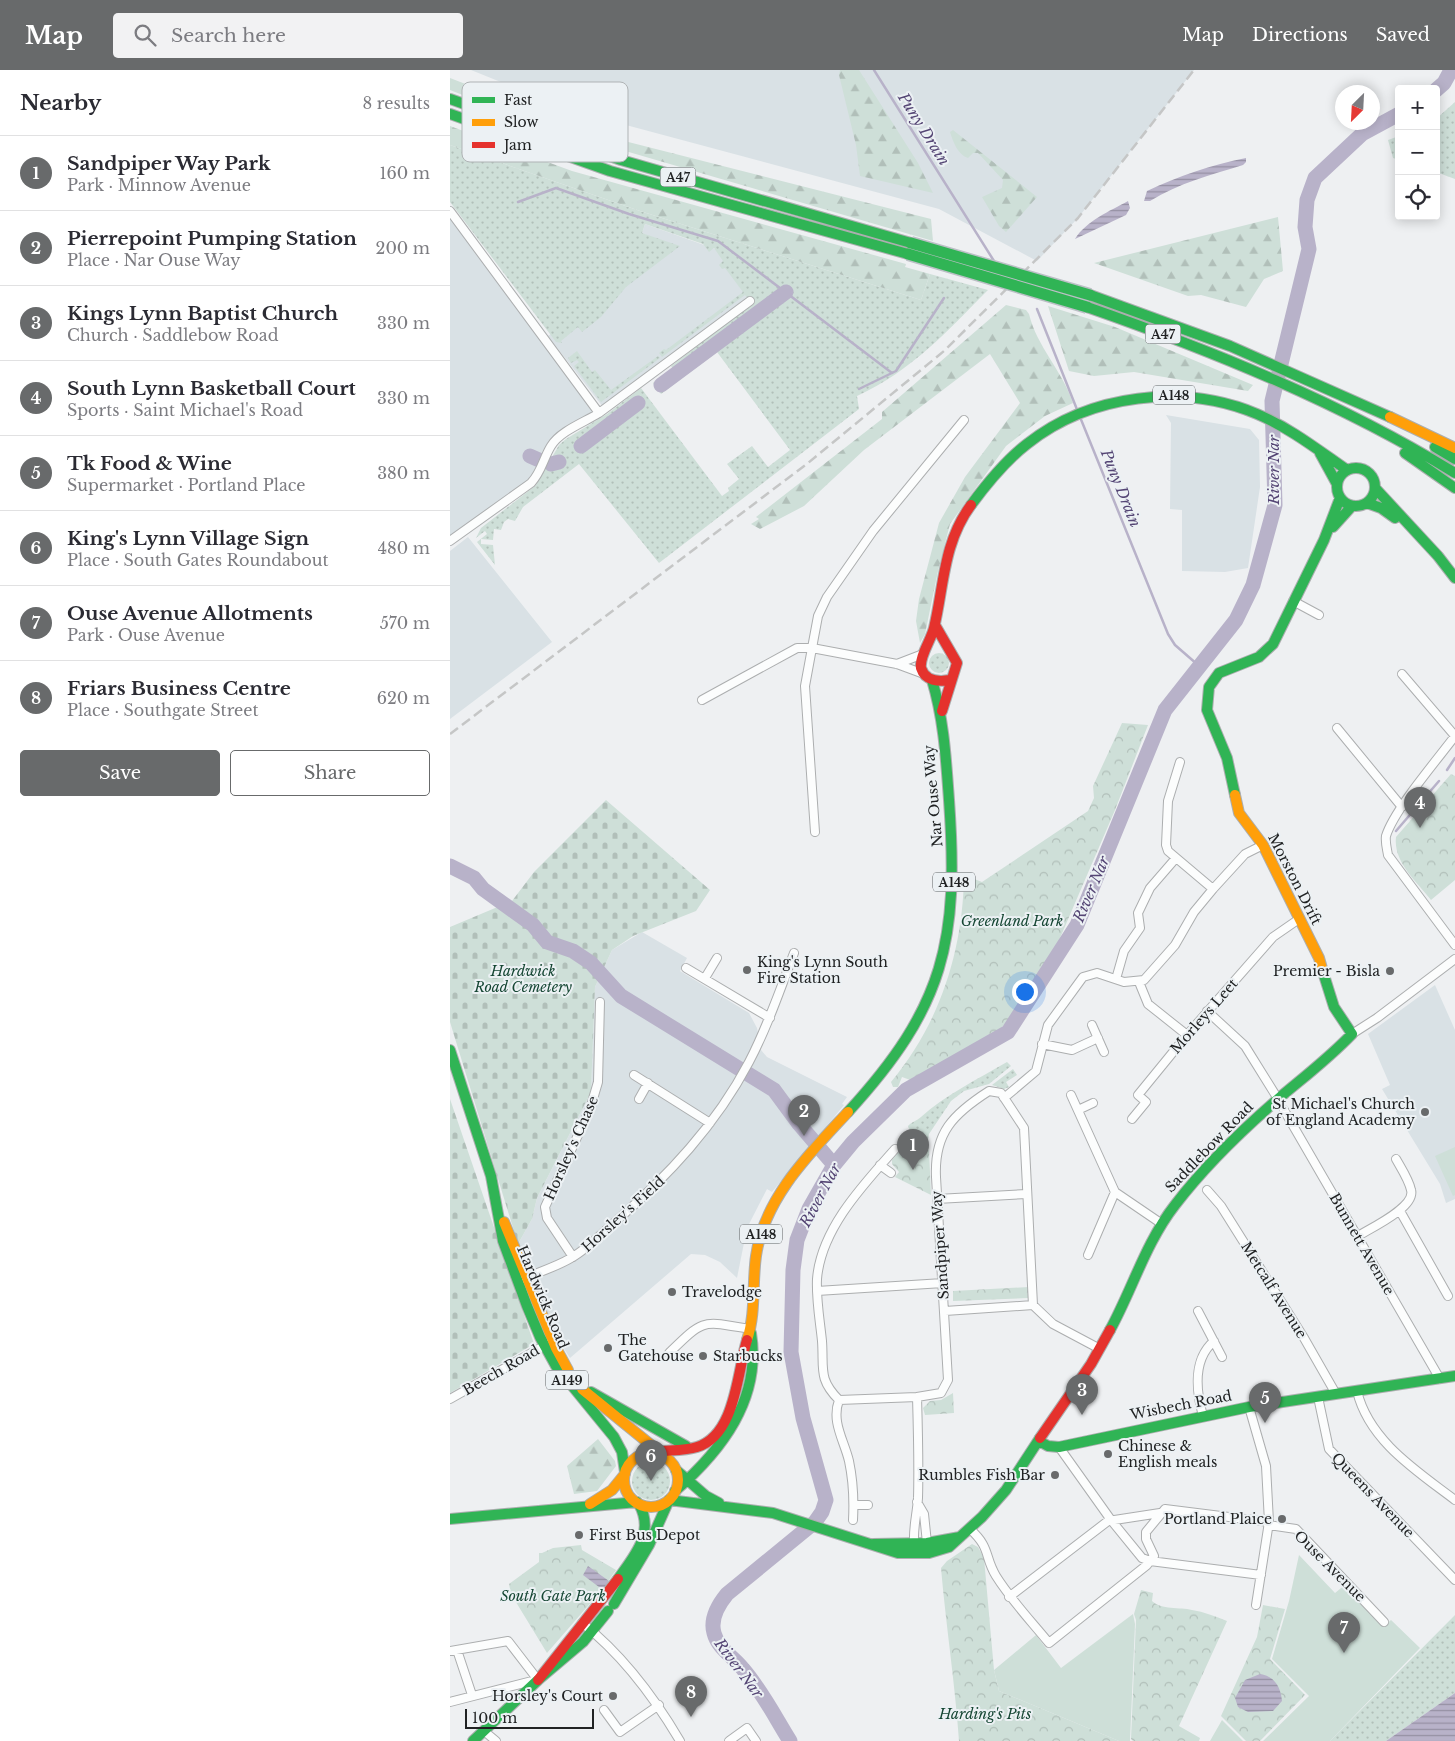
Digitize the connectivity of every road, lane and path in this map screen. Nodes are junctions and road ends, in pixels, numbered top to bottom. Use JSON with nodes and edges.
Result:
{"nodes":[{"id":1,"x":450,"y":99,"type":"edge"},
{"id":2,"x":462,"y":104,"type":"edge"},
{"id":3,"x":450,"y":114,"type":"edge"},
{"id":4,"x":462,"y":118,"type":"edge"},
{"id":5,"x":585,"y":162,"type":"edge"},
{"id":6,"x":628,"y":162,"type":"edge"},
{"id":7,"x":450,"y":211,"type":"edge"},
{"id":8,"x":750,"y":301,"type":"dead end"},
{"id":9,"x":1315,"y":383,"type":"junction"},
{"id":10,"x":1328,"y":406,"type":"junction"},
{"id":11,"x":600,"y":413,"type":"junction"},
{"id":12,"x":964,"y":420,"type":"dead end"},
{"id":13,"x":1455,"y":448,"type":"edge"},
{"id":14,"x":1319,"y":450,"type":"junction"},
{"id":15,"x":1455,"y":459,"type":"edge"},
{"id":16,"x":1347,"y":470,"type":"junction"},
{"id":17,"x":1455,"y":473,"type":"edge"},
{"id":18,"x":1337,"y":484,"type":"junction"},
{"id":19,"x":1455,"y":488,"type":"edge"},
{"id":20,"x":1376,"y":489,"type":"junction"},
{"id":21,"x":1340,"y":498,"type":"junction"},
{"id":22,"x":1367,"y":503,"type":"junction"},
{"id":23,"x":1352,"y":506,"type":"junction"},
{"id":24,"x":1409,"y":527,"type":"junction"},
{"id":25,"x":1324,"y":540,"type":"junction"},
{"id":26,"x":450,"y":541,"type":"edge"},
{"id":27,"x":1455,"y":578,"type":"edge"},
{"id":28,"x":1293,"y":602,"type":"junction"},
{"id":29,"x":1319,"y":615,"type":"dead end"},
{"id":30,"x":935,"y":625,"type":"junction"},
{"id":31,"x":946,"y":647,"type":"junction"},
{"id":32,"x":812,"y":648,"type":"junction"},
{"id":33,"x":925,"y":651,"type":"junction"},
{"id":34,"x":897,"y":664,"type":"junction"},
{"id":35,"x":1402,"y":674,"type":"dead end"},
{"id":36,"x":928,"y":677,"type":"junction"},
{"id":37,"x":950,"y":680,"type":"junction"},
{"id":38,"x":702,"y":700,"type":"dead end"},
{"id":39,"x":942,"y":711,"type":"junction"},
{"id":40,"x":1337,"y":728,"type":"dead end"},
{"id":41,"x":1455,"y":736,"type":"edge"},
{"id":42,"x":1180,"y":762,"type":"dead end"},
{"id":43,"x":1402,"y":807,"type":"junction"},
{"id":44,"x":815,"y":832,"type":"dead end"},
{"id":45,"x":1263,"y":845,"type":"junction"},
{"id":46,"x":1176,"y":858,"type":"junction"},
{"id":47,"x":1213,"y":889,"type":"junction"},
{"id":48,"x":1299,"y":920,"type":"junction"},
{"id":49,"x":1455,"y":945,"type":"edge"},
{"id":50,"x":794,"y":954,"type":"dead end"},
{"id":51,"x":716,"y":958,"type":"dead end"},
{"id":52,"x":1455,"y":959,"type":"edge"},
{"id":53,"x":686,"y":968,"type":"dead end"},
{"id":54,"x":705,"y":978,"type":"junction"},
{"id":55,"x":1116,"y":979,"type":"junction"},
{"id":56,"x":1139,"y":982,"type":"junction"},
{"id":57,"x":600,"y":1002,"type":"dead end"},
{"id":58,"x":1208,"y":1011,"type":"junction"},
{"id":59,"x":770,"y":1018,"type":"junction"},
{"id":60,"x":1092,"y":1025,"type":"dead end"},
{"id":61,"x":1352,"y":1034,"type":"junction"},
{"id":62,"x":1187,"y":1035,"type":"junction"},
{"id":63,"x":1098,"y":1038,"type":"junction"},
{"id":64,"x":1042,"y":1044,"type":"junction"},
{"id":65,"x":450,"y":1050,"type":"edge"},
{"id":66,"x":1104,"y":1052,"type":"dead end"},
{"id":67,"x":634,"y":1075,"type":"dead end"},
{"id":68,"x":648,"y":1083,"type":"junction"},
{"id":69,"x":1071,"y":1095,"type":"dead end"},
{"id":70,"x":1004,"y":1098,"type":"junction"},
{"id":71,"x":639,"y":1099,"type":"dead end"},
{"id":72,"x":1278,"y":1099,"type":"junction"},
{"id":73,"x":1093,"y":1103,"type":"dead end"},
{"id":74,"x":1078,"y":1110,"type":"junction"},
{"id":75,"x":1284,"y":1110,"type":"dead end"},
{"id":76,"x":1132,"y":1119,"type":"dead end"},
{"id":77,"x":710,"y":1123,"type":"junction"},
{"id":78,"x":895,"y":1149,"type":"dead end"},
{"id":79,"x":1396,"y":1159,"type":"dead end"},
{"id":80,"x":880,"y":1165,"type":"junction"},
{"id":81,"x":891,"y":1173,"type":"dead end"},
{"id":82,"x":1207,"y":1190,"type":"dead end"},
{"id":83,"x":1115,"y":1192,"type":"junction"},
{"id":84,"x":1027,"y":1194,"type":"junction"},
{"id":85,"x":937,"y":1199,"type":"junction"},
{"id":86,"x":1400,"y":1211,"type":"junction"},
{"id":87,"x":1162,"y":1224,"type":"junction"},
{"id":88,"x":1358,"y":1236,"type":"junction"},
{"id":89,"x":1088,"y":1255,"type":"dead end"},
{"id":90,"x":572,"y":1257,"type":"junction"},
{"id":91,"x":523,"y":1279,"type":"junction"},
{"id":92,"x":943,"y":1283,"type":"junction"},
{"id":93,"x":817,"y":1291,"type":"junction"},
{"id":94,"x":1448,"y":1296,"type":"dead end"},
{"id":95,"x":1032,"y":1305,"type":"junction"},
{"id":96,"x":945,"y":1311,"type":"junction"},
{"id":97,"x":1198,"y":1311,"type":"dead end"},
{"id":98,"x":750,"y":1329,"type":"junction"},
{"id":99,"x":1214,"y":1341,"type":"junction"},
{"id":100,"x":548,"y":1343,"type":"junction"},
{"id":101,"x":1100,"y":1349,"type":"junction"},
{"id":102,"x":669,"y":1353,"type":"dead end"},
{"id":103,"x":1222,"y":1356,"type":"dead end"},
{"id":104,"x":1455,"y":1376,"type":"edge"},
{"id":105,"x":573,"y":1379,"type":"junction"},
{"id":106,"x":1440,"y":1379,"type":"junction"},
{"id":107,"x":1357,"y":1391,"type":"junction"},
{"id":108,"x":1336,"y":1394,"type":"junction"},
{"id":109,"x":917,"y":1397,"type":"junction"},
{"id":110,"x":1318,"y":1397,"type":"junction"},
{"id":111,"x":450,"y":1399,"type":"edge"},
{"id":112,"x":839,"y":1400,"type":"junction"},
{"id":113,"x":1249,"y":1407,"type":"junction"},
{"id":114,"x":1203,"y":1416,"type":"junction"},
{"id":115,"x":1039,"y":1441,"type":"junction"},
{"id":116,"x":1059,"y":1447,"type":"junction"},
{"id":117,"x":692,"y":1448,"type":"junction"},
{"id":118,"x":659,"y":1450,"type":"junction"},
{"id":119,"x":647,"y":1453,"type":"junction"},
{"id":120,"x":667,"y":1458,"type":"junction"},
{"id":121,"x":676,"y":1470,"type":"junction"},
{"id":122,"x":625,"y":1473,"type":"junction"},
{"id":123,"x":688,"y":1480,"type":"junction"},
{"id":124,"x":672,"y":1496,"type":"junction"},
{"id":125,"x":1455,"y":1500,"type":"edge"},
{"id":126,"x":917,"y":1502,"type":"junction"},
{"id":127,"x":638,"y":1503,"type":"junction"},
{"id":128,"x":589,"y":1504,"type":"junction"},
{"id":129,"x":854,"y":1505,"type":"junction"},
{"id":130,"x":868,"y":1505,"type":"dead end"},
{"id":131,"x":724,"y":1506,"type":"junction"},
{"id":132,"x":1160,"y":1513,"type":"junction"},
{"id":133,"x":450,"y":1519,"type":"edge"},
{"id":134,"x":853,"y":1520,"type":"dead end"},
{"id":135,"x":1111,"y":1520,"type":"junction"},
{"id":136,"x":1268,"y":1523,"type":"junction"},
{"id":137,"x":970,"y":1529,"type":"junction"},
{"id":138,"x":961,"y":1537,"type":"junction"},
{"id":139,"x":927,"y":1543,"type":"junction"},
{"id":140,"x":872,"y":1544,"type":"junction"},
{"id":141,"x":914,"y":1544,"type":"junction"},
{"id":142,"x":1150,"y":1561,"type":"junction"},
{"id":143,"x":1261,"y":1575,"type":"junction"},
{"id":144,"x":1455,"y":1580,"type":"edge"},
{"id":145,"x":1009,"y":1596,"type":"junction"},
{"id":146,"x":1256,"y":1605,"type":"dead end"},
{"id":147,"x":582,"y":1622,"type":"junction"},
{"id":148,"x":1384,"y":1622,"type":"dead end"},
{"id":149,"x":593,"y":1631,"type":"junction"},
{"id":150,"x":452,"y":1650,"type":"edge"},
{"id":151,"x":538,"y":1680,"type":"junction"},
{"id":152,"x":472,"y":1695,"type":"junction"},
{"id":153,"x":450,"y":1702,"type":"edge"},
{"id":154,"x":659,"y":1705,"type":"junction"},
{"id":155,"x":604,"y":1710,"type":"dead end"},
{"id":156,"x":484,"y":1731,"type":"junction"},
{"id":157,"x":474,"y":1741,"type":"edge"},
{"id":158,"x":496,"y":1741,"type":"edge"},
{"id":159,"x":680,"y":1741,"type":"edge"},
{"id":160,"x":729,"y":1741,"type":"edge"},
{"id":161,"x":756,"y":1741,"type":"edge"}],
"edges":[{"from":1,"to":2,"type":"main road","number":"A47","bridge":true},
{"from":3,"to":4,"type":"main road","number":"A47","bridge":true},
{"from":5,"to":10,"type":"main road","number":"A47","bridge":true},
{"from":6,"to":9,"type":"main road","number":"A47","bridge":true},
{"from":7,"to":11,"type":"street"},
{"from":8,"to":11,"type":"street"},
{"from":9,"to":13,"type":"main road","number":"A47"},
{"from":9,"to":15,"type":"main road","number":"A47"},
{"from":10,"to":17,"type":"main road","number":"A47"},
{"from":10,"to":19,"type":"main road","number":"A47"},
{"from":11,"to":26,"type":"street"},
{"from":12,"to":32,"type":"street"},
{"from":14,"to":16,"type":"main road","name":"Nar Ouse Way","number":"A148"},
{"from":14,"to":18,"type":"main road","name":"Nar Ouse Way","number":"A148"},
{"from":14,"to":30,"type":"main road","name":"Nar Ouse Way","number":"A148"},
{"from":16,"to":18,"type":"main road"},
{"from":16,"to":20,"type":"main road"},
{"from":18,"to":21,"type":"main road"},
{"from":20,"to":22,"type":"main road"},
{"from":20,"to":24,"type":"main road"},
{"from":21,"to":23,"type":"main road"},
{"from":21,"to":25,"type":"main road","name":"Morston Drift"},
{"from":22,"to":23,"type":"main road"},
{"from":22,"to":24,"type":"main road"},
{"from":23,"to":25,"type":"main road","name":"Morston Drift"},
{"from":24,"to":27,"type":"main road"},
{"from":25,"to":28,"type":"main road","name":"Morston Drift"},
{"from":28,"to":29,"type":"street"},
{"from":28,"to":45,"type":"main road","name":"Morston Drift"},
{"from":30,"to":31,"type":"main road","name":"Nar Ouse Way","number":"A148"},
{"from":30,"to":33,"type":"main road","name":"Nar Ouse Way","number":"A148"},
{"from":31,"to":33,"type":"main road"},
{"from":31,"to":37,"type":"main road","name":"Nar Ouse Way","number":"A148"},
{"from":32,"to":34,"type":"street"},
{"from":32,"to":38,"type":"street"},
{"from":32,"to":44,"type":"street"},
{"from":33,"to":34,"type":"street"},
{"from":33,"to":36,"type":"main road","name":"Nar Ouse Way","number":"A148"},
{"from":34,"to":36,"type":"street"},
{"from":35,"to":41,"type":"street"},
{"from":36,"to":37,"type":"main road"},
{"from":36,"to":39,"type":"main road","name":"Nar Ouse Way","number":"A148"},
{"from":37,"to":39,"type":"main road","name":"Nar Ouse Way","number":"A148"},
{"from":39,"to":98,"type":"main road","name":"Nar Ouse Way","number":"A148"},
{"from":40,"to":43,"type":"street"},
{"from":41,"to":43,"type":"street"},
{"from":42,"to":46,"type":"street"},
{"from":43,"to":49,"type":"street"},
{"from":45,"to":47,"type":"street"},
{"from":45,"to":48,"type":"main road","name":"Morston Drift"},
{"from":46,"to":47,"type":"street"},
{"from":46,"to":55,"type":"street"},
{"from":47,"to":56,"type":"street"},
{"from":48,"to":58,"type":"street","name":"Morleys Leet"},
{"from":48,"to":61,"type":"main road","name":"Morston Drift"},
{"from":50,"to":59,"type":"street","name":"Horsley's Field"},
{"from":51,"to":54,"type":"street"},
{"from":52,"to":61,"type":"street","name":"Saddlebow Road"},
{"from":53,"to":54,"type":"street"},
{"from":54,"to":59,"type":"street"},
{"from":55,"to":56,"type":"street"},
{"from":55,"to":64,"type":"street"},
{"from":56,"to":62,"type":"street"},
{"from":57,"to":90,"type":"street","name":"Horsley's Chase"},
{"from":58,"to":62,"type":"street","name":"Morleys Leet"},
{"from":58,"to":72,"type":"street"},
{"from":59,"to":77,"type":"street","name":"Horsley's Field"},
{"from":60,"to":63,"type":"street"},
{"from":61,"to":72,"type":"main road","name":"Saddlebow Road"},
{"from":62,"to":76,"type":"street","name":"Morleys Leet"},
{"from":63,"to":64,"type":"street"},
{"from":63,"to":66,"type":"street"},
{"from":64,"to":70,"type":"street"},
{"from":65,"to":91,"type":"main road","name":"Hardwick Road","number":"A149"},
{"from":67,"to":68,"type":"street"},
{"from":68,"to":71,"type":"street"},
{"from":68,"to":77,"type":"street"},
{"from":69,"to":74,"type":"street"},
{"from":70,"to":84,"type":"street"},
{"from":70,"to":85,"type":"street","name":"Sandpiper Way"},
{"from":72,"to":87,"type":"main road","name":"Saddlebow Road"},
{"from":73,"to":74,"type":"street"},
{"from":74,"to":83,"type":"street"},
{"from":75,"to":88,"type":"street","name":"Bunnett Avenue"},
{"from":77,"to":90,"type":"street","name":"Horsley's Field"},
{"from":78,"to":80,"type":"street"},
{"from":79,"to":86,"type":"street"},
{"from":80,"to":81,"type":"street"},
{"from":80,"to":93,"type":"street"},
{"from":82,"to":108,"type":"street","name":"Metcalf Avenue"},
{"from":83,"to":87,"type":"street"},
{"from":83,"to":89,"type":"street"},
{"from":84,"to":85,"type":"street"},
{"from":84,"to":95,"type":"street"},
{"from":85,"to":92,"type":"street","name":"Sandpiper Way"},
{"from":86,"to":88,"type":"street"},
{"from":86,"to":94,"type":"street"},
{"from":87,"to":101,"type":"main road","name":"Saddlebow Road"},
{"from":88,"to":106,"type":"street","name":"Bunnett Avenue"},
{"from":90,"to":91,"type":"street","name":"Horsley's Field"},
{"from":91,"to":100,"type":"main road","name":"Hardwick Road","number":"A149"},
{"from":92,"to":93,"type":"street"},
{"from":92,"to":96,"type":"street","name":"Sandpiper Way"},
{"from":93,"to":112,"type":"street"},
{"from":95,"to":96,"type":"street"},
{"from":95,"to":101,"type":"street"},
{"from":96,"to":109,"type":"street","name":"Sandpiper Way"},
{"from":97,"to":99,"type":"street"},
{"from":98,"to":102,"type":"street"},
{"from":98,"to":117,"type":"main road","name":"Nar Ouse Way","number":"A148"},
{"from":98,"to":123,"type":"main road","name":"Nar Ouse Way","number":"A148"},
{"from":99,"to":103,"type":"street"},
{"from":99,"to":114,"type":"street"},
{"from":100,"to":105,"type":"main road","name":"Hardwick Road","number":"A149"},
{"from":100,"to":111,"type":"street","name":"Beech Road"},
{"from":100,"to":122,"type":"main road","name":"Hardwick Road","number":"A149"},
{"from":101,"to":115,"type":"main road","name":"Saddlebow Road"},
{"from":104,"to":106,"type":"main road","name":"Wisbech Road"},
{"from":105,"to":117,"type":"main road","number":"A149"},
{"from":105,"to":118,"type":"main road","name":"Hardwick Road","number":"A149"},
{"from":106,"to":107,"type":"main road","name":"Wisbech Road"},
{"from":107,"to":108,"type":"main road","name":"Wisbech Road"},
{"from":107,"to":125,"type":"street"},
{"from":108,"to":110,"type":"main road","name":"Wisbech Road"},
{"from":109,"to":112,"type":"street","name":"Sandpiper Way"},
{"from":109,"to":126,"type":"street"},
{"from":110,"to":113,"type":"main road","name":"Wisbech Road"},
{"from":110,"to":144,"type":"street","name":"Queens Avenue"},
{"from":112,"to":129,"type":"street"},
{"from":113,"to":114,"type":"main road","name":"Wisbech Road"},
{"from":113,"to":136,"type":"street"},
{"from":114,"to":116,"type":"main road","name":"Wisbech Road"},
{"from":115,"to":116,"type":"main road","name":"Wisbech Road"},
{"from":115,"to":137,"type":"main road"},
{"from":116,"to":135,"type":"street"},
{"from":117,"to":118,"type":"main road","name":"Nar Ouse Way","number":"A148"},
{"from":118,"to":119,"type":"main road","name":"Nar Ouse Way","number":"A148"},
{"from":118,"to":120,"type":"main road","name":"Hardwick Road","number":"A149"},
{"from":119,"to":120,"type":"main road"},
{"from":119,"to":122,"type":"main road"},
{"from":120,"to":121,"type":"main road"},
{"from":121,"to":123,"type":"main road"},
{"from":121,"to":124,"type":"main road"},
{"from":122,"to":127,"type":"main road"},
{"from":122,"to":128,"type":"main road"},
{"from":123,"to":124,"type":"main road","name":"Nar Ouse Way","number":"A148"},
{"from":123,"to":131,"type":"main road"},
{"from":124,"to":127,"type":"main road"},
{"from":124,"to":131,"type":"main road"},
{"from":124,"to":149,"type":"main road","number":"A148"},
{"from":126,"to":139,"type":"street"},
{"from":126,"to":141,"type":"street"},
{"from":127,"to":128,"type":"main road"},
{"from":127,"to":147,"type":"main road","number":"A148"},
{"from":128,"to":133,"type":"main road"},
{"from":129,"to":130,"type":"street"},
{"from":129,"to":134,"type":"street"},
{"from":131,"to":140,"type":"main road"},
{"from":132,"to":135,"type":"street","name":"Ouse Avenue"},
{"from":132,"to":136,"type":"street","name":"Ouse Avenue"},
{"from":132,"to":142,"type":"street"},
{"from":135,"to":142,"type":"street"},
{"from":135,"to":145,"type":"street"},
{"from":136,"to":143,"type":"street"},
{"from":136,"to":148,"type":"street","name":"Ouse Avenue"},
{"from":137,"to":138,"type":"main road"},
{"from":137,"to":145,"type":"street"},
{"from":138,"to":139,"type":"main road"},
{"from":138,"to":140,"type":"main road"},
{"from":139,"to":141,"type":"main road"},
{"from":140,"to":141,"type":"main road"},
{"from":142,"to":143,"type":"street"},
{"from":142,"to":145,"type":"street"},
{"from":143,"to":146,"type":"street"},
{"from":147,"to":149,"type":"street"},
{"from":147,"to":151,"type":"main road","number":"A148"},
{"from":149,"to":151,"type":"main road","number":"A148"},
{"from":149,"to":154,"type":"street"},
{"from":150,"to":151,"type":"street"},
{"from":150,"to":152,"type":"street"},
{"from":151,"to":152,"type":"street"},
{"from":151,"to":156,"type":"main road","number":"A148"},
{"from":152,"to":153,"type":"street"},
{"from":154,"to":155,"type":"street"},
{"from":154,"to":159,"type":"street"},
{"from":156,"to":157,"type":"main road","number":"A148"},
{"from":156,"to":158,"type":"street"},
{"from":160,"to":161,"type":"street"}]}
